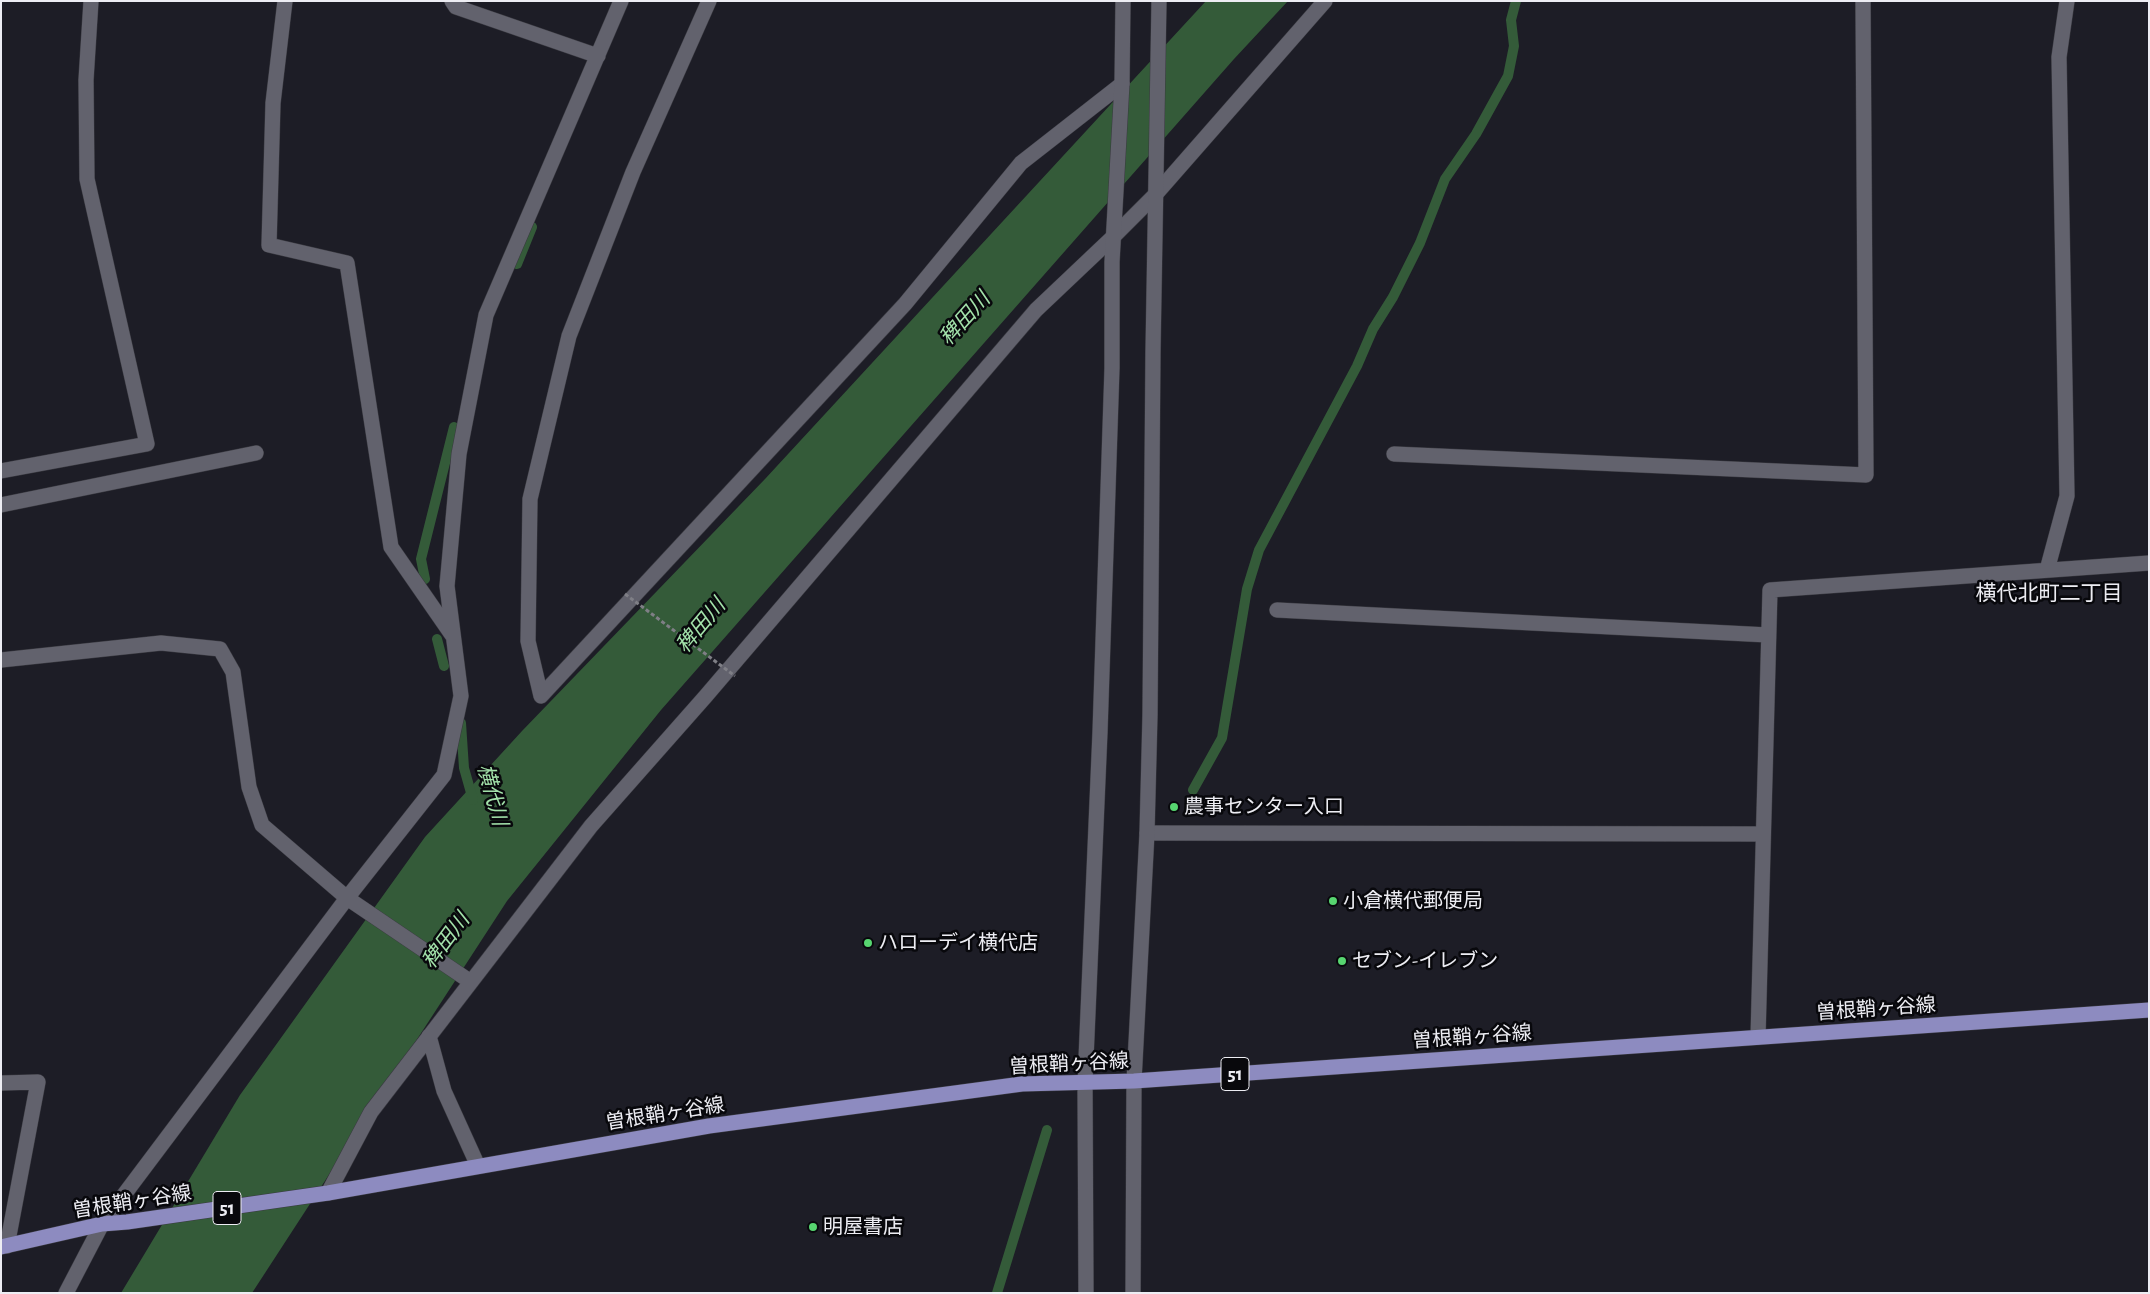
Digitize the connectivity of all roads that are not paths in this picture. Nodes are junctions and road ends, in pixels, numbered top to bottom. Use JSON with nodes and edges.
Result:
{"nodes":[{"id":1,"x":91,"y":1,"type":"edge"},
{"id":2,"x":285,"y":1,"type":"edge"},
{"id":3,"x":452,"y":1,"type":"edge"},
{"id":4,"x":621,"y":1,"type":"edge"},
{"id":5,"x":709,"y":1,"type":"edge"},
{"id":6,"x":1123,"y":1,"type":"edge"},
{"id":7,"x":1159,"y":1,"type":"edge"},
{"id":8,"x":1325,"y":1,"type":"edge"},
{"id":9,"x":1863,"y":1,"type":"edge"},
{"id":10,"x":2067,"y":1,"type":"edge"},
{"id":11,"x":598,"y":56,"type":"junction"},
{"id":12,"x":1122,"y":84,"type":"junction"},
{"id":13,"x":1154,"y":194,"type":"junction"},
{"id":14,"x":1113,"y":237,"type":"junction"},
{"id":15,"x":256,"y":453,"type":"dead end"},
{"id":16,"x":1394,"y":454,"type":"dead end"},
{"id":17,"x":1,"y":471,"type":"edge"},
{"id":18,"x":1,"y":505,"type":"edge"},
{"id":19,"x":2149,"y":563,"type":"edge"},
{"id":20,"x":2047,"y":570,"type":"junction"},
{"id":21,"x":1278,"y":610,"type":"dead end"},
{"id":22,"x":1768,"y":635,"type":"junction"},
{"id":23,"x":454,"y":639,"type":"junction"},
{"id":24,"x":1,"y":660,"type":"edge"},
{"id":25,"x":1147,"y":834,"type":"junction"},
{"id":26,"x":1763,"y":834,"type":"junction"},
{"id":27,"x":347,"y":898,"type":"junction"},
{"id":28,"x":471,"y":982,"type":"junction"},
{"id":29,"x":2149,"y":1010,"type":"edge"},
{"id":30,"x":429,"y":1036,"type":"junction"},
{"id":31,"x":1758,"y":1037,"type":"junction"},
{"id":32,"x":1134,"y":1081,"type":"junction"},
{"id":33,"x":1086,"y":1082,"type":"junction"},
{"id":34,"x":1,"y":1083,"type":"edge"},
{"id":35,"x":478,"y":1166,"type":"junction"},
{"id":36,"x":328,"y":1193,"type":"junction"},
{"id":37,"x":102,"y":1224,"type":"junction"},
{"id":38,"x":4,"y":1247,"type":"edge"},
{"id":39,"x":66,"y":1293,"type":"edge"},
{"id":40,"x":1086,"y":1293,"type":"edge"},
{"id":41,"x":1133,"y":1293,"type":"edge"}],
"edges":[{"from":1,"to":17,"type":"street"},
{"from":2,"to":23,"type":"street"},
{"from":3,"to":11,"type":"street"},
{"from":4,"to":11,"type":"street"},
{"from":5,"to":12,"type":"street"},
{"from":6,"to":12,"type":"street"},
{"from":7,"to":13,"type":"street"},
{"from":8,"to":13,"type":"street"},
{"from":9,"to":16,"type":"street"},
{"from":10,"to":20,"type":"street"},
{"from":11,"to":23,"type":"street"},
{"from":12,"to":14,"type":"street"},
{"from":13,"to":14,"type":"street"},
{"from":13,"to":25,"type":"street"},
{"from":14,"to":28,"type":"street"},
{"from":14,"to":33,"type":"street"},
{"from":15,"to":18,"type":"street"},
{"from":19,"to":20,"type":"street"},
{"from":20,"to":22,"type":"street"},
{"from":21,"to":22,"type":"street"},
{"from":22,"to":26,"type":"street"},
{"from":23,"to":27,"type":"street"},
{"from":24,"to":27,"type":"street"},
{"from":25,"to":26,"type":"street"},
{"from":25,"to":32,"type":"street"},
{"from":26,"to":31,"type":"street"},
{"from":27,"to":28,"type":"street"},
{"from":27,"to":37,"type":"street"},
{"from":28,"to":30,"type":"street"},
{"from":29,"to":31,"type":"main road","name":"曽根鞘ヶ谷線","number":"51"},
{"from":30,"to":35,"type":"street"},
{"from":30,"to":36,"type":"street"},
{"from":31,"to":32,"type":"main road","name":"曽根鞘ヶ谷線","number":"51"},
{"from":32,"to":33,"type":"main road","name":"曽根鞘ヶ谷線","number":"51"},
{"from":32,"to":41,"type":"street"},
{"from":33,"to":35,"type":"main road","name":"曽根鞘ヶ谷線","number":"51"},
{"from":33,"to":40,"type":"street"},
{"from":34,"to":38,"type":"street"},
{"from":35,"to":36,"type":"main road","name":"曽根鞘ヶ谷線","number":"51"},
{"from":36,"to":37,"type":"main road","name":"曽根鞘ヶ谷線","number":"51"},
{"from":37,"to":38,"type":"main road","name":"曽根鞘ヶ谷線","number":"51"},
{"from":37,"to":39,"type":"street"}]}
